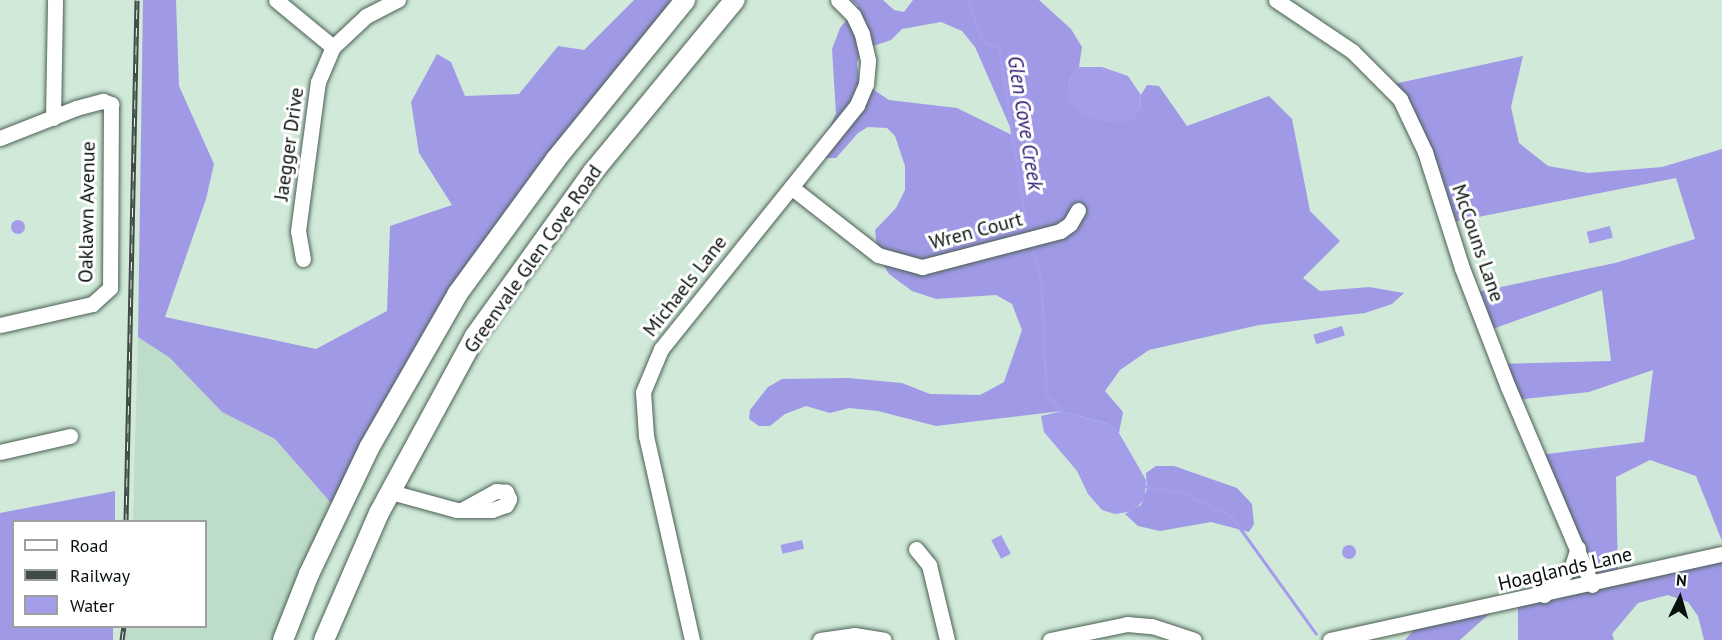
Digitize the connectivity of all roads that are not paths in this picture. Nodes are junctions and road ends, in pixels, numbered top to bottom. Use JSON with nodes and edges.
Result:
{"nodes":[{"id":1,"x":55,"y":0,"type":"edge"},
{"id":2,"x":276,"y":0,"type":"edge"},
{"id":3,"x":398,"y":0,"type":"edge"},
{"id":4,"x":685,"y":0,"type":"edge"},
{"id":5,"x":735,"y":0,"type":"edge"},
{"id":6,"x":838,"y":0,"type":"edge"},
{"id":7,"x":1276,"y":0,"type":"edge"},
{"id":8,"x":333,"y":47,"type":"junction"},
{"id":9,"x":53,"y":118,"type":"junction"},
{"id":10,"x":0,"y":138,"type":"edge"},
{"id":11,"x":791,"y":187,"type":"junction"},
{"id":12,"x":1078,"y":210,"type":"dead end"},
{"id":13,"x":303,"y":259,"type":"dead end"},
{"id":14,"x":0,"y":325,"type":"edge"},
{"id":15,"x":70,"y":436,"type":"dead end"},
{"id":16,"x":0,"y":452,"type":"edge"},
{"id":17,"x":391,"y":492,"type":"junction"},
{"id":18,"x":462,"y":510,"type":"dead end"},
{"id":19,"x":1578,"y":548,"type":"junction"},
{"id":20,"x":916,"y":549,"type":"dead end"},
{"id":21,"x":1722,"y":554,"type":"edge"},
{"id":22,"x":1592,"y":585,"type":"junction"},
{"id":23,"x":1544,"y":596,"type":"junction"},
{"id":24,"x":1417,"y":624,"type":"junction"},
{"id":25,"x":1374,"y":636,"type":"edge"},
{"id":26,"x":283,"y":640,"type":"edge"},
{"id":27,"x":324,"y":640,"type":"edge"},
{"id":28,"x":692,"y":640,"type":"edge"},
{"id":29,"x":820,"y":640,"type":"edge"},
{"id":30,"x":884,"y":640,"type":"edge"},
{"id":31,"x":947,"y":640,"type":"edge"},
{"id":32,"x":1050,"y":640,"type":"edge"},
{"id":33,"x":1194,"y":640,"type":"edge"},
{"id":34,"x":1330,"y":640,"type":"edge"},
{"id":35,"x":1401,"y":640,"type":"edge"}],
"edges":[{"from":1,"to":9,"type":"street"},
{"from":2,"to":8,"type":"street"},
{"from":3,"to":8,"type":"street","name":"Jaegger Drive"},
{"from":4,"to":26,"type":"main road","name":"Greenvale Glen Cove Road"},
{"from":5,"to":17,"type":"main road","name":"Greenvale Glen Cove Road"},
{"from":6,"to":11,"type":"street","name":"Michaels Lane"},
{"from":7,"to":19,"type":"street","name":"McCouns Lane"},
{"from":8,"to":13,"type":"street","name":"Jaegger Drive"},
{"from":9,"to":10,"type":"street"},
{"from":9,"to":14,"type":"street","name":"Oaklawn Avenue"},
{"from":11,"to":12,"type":"street","name":"Wren Court"},
{"from":11,"to":28,"type":"street","name":"Michaels Lane"},
{"from":15,"to":16,"type":"street"},
{"from":17,"to":18,"type":"street"},
{"from":17,"to":27,"type":"main road","name":"Greenvale Glen Cove Road"},
{"from":19,"to":22,"type":"street","name":"McCouns Lane"},
{"from":19,"to":23,"type":"street"},
{"from":20,"to":31,"type":"street"},
{"from":21,"to":22,"type":"street","name":"Hoaglands Lane"},
{"from":22,"to":23,"type":"street","name":"Hoaglands Lane"},
{"from":23,"to":24,"type":"street","name":"Hoaglands Lane"},
{"from":24,"to":25,"type":"street","name":"Hoaglands Lane"},
{"from":24,"to":35,"type":"street"},
{"from":25,"to":34,"type":"street","name":"Hoaglands Lane"},
{"from":29,"to":30,"type":"street"},
{"from":32,"to":33,"type":"street"}]}
